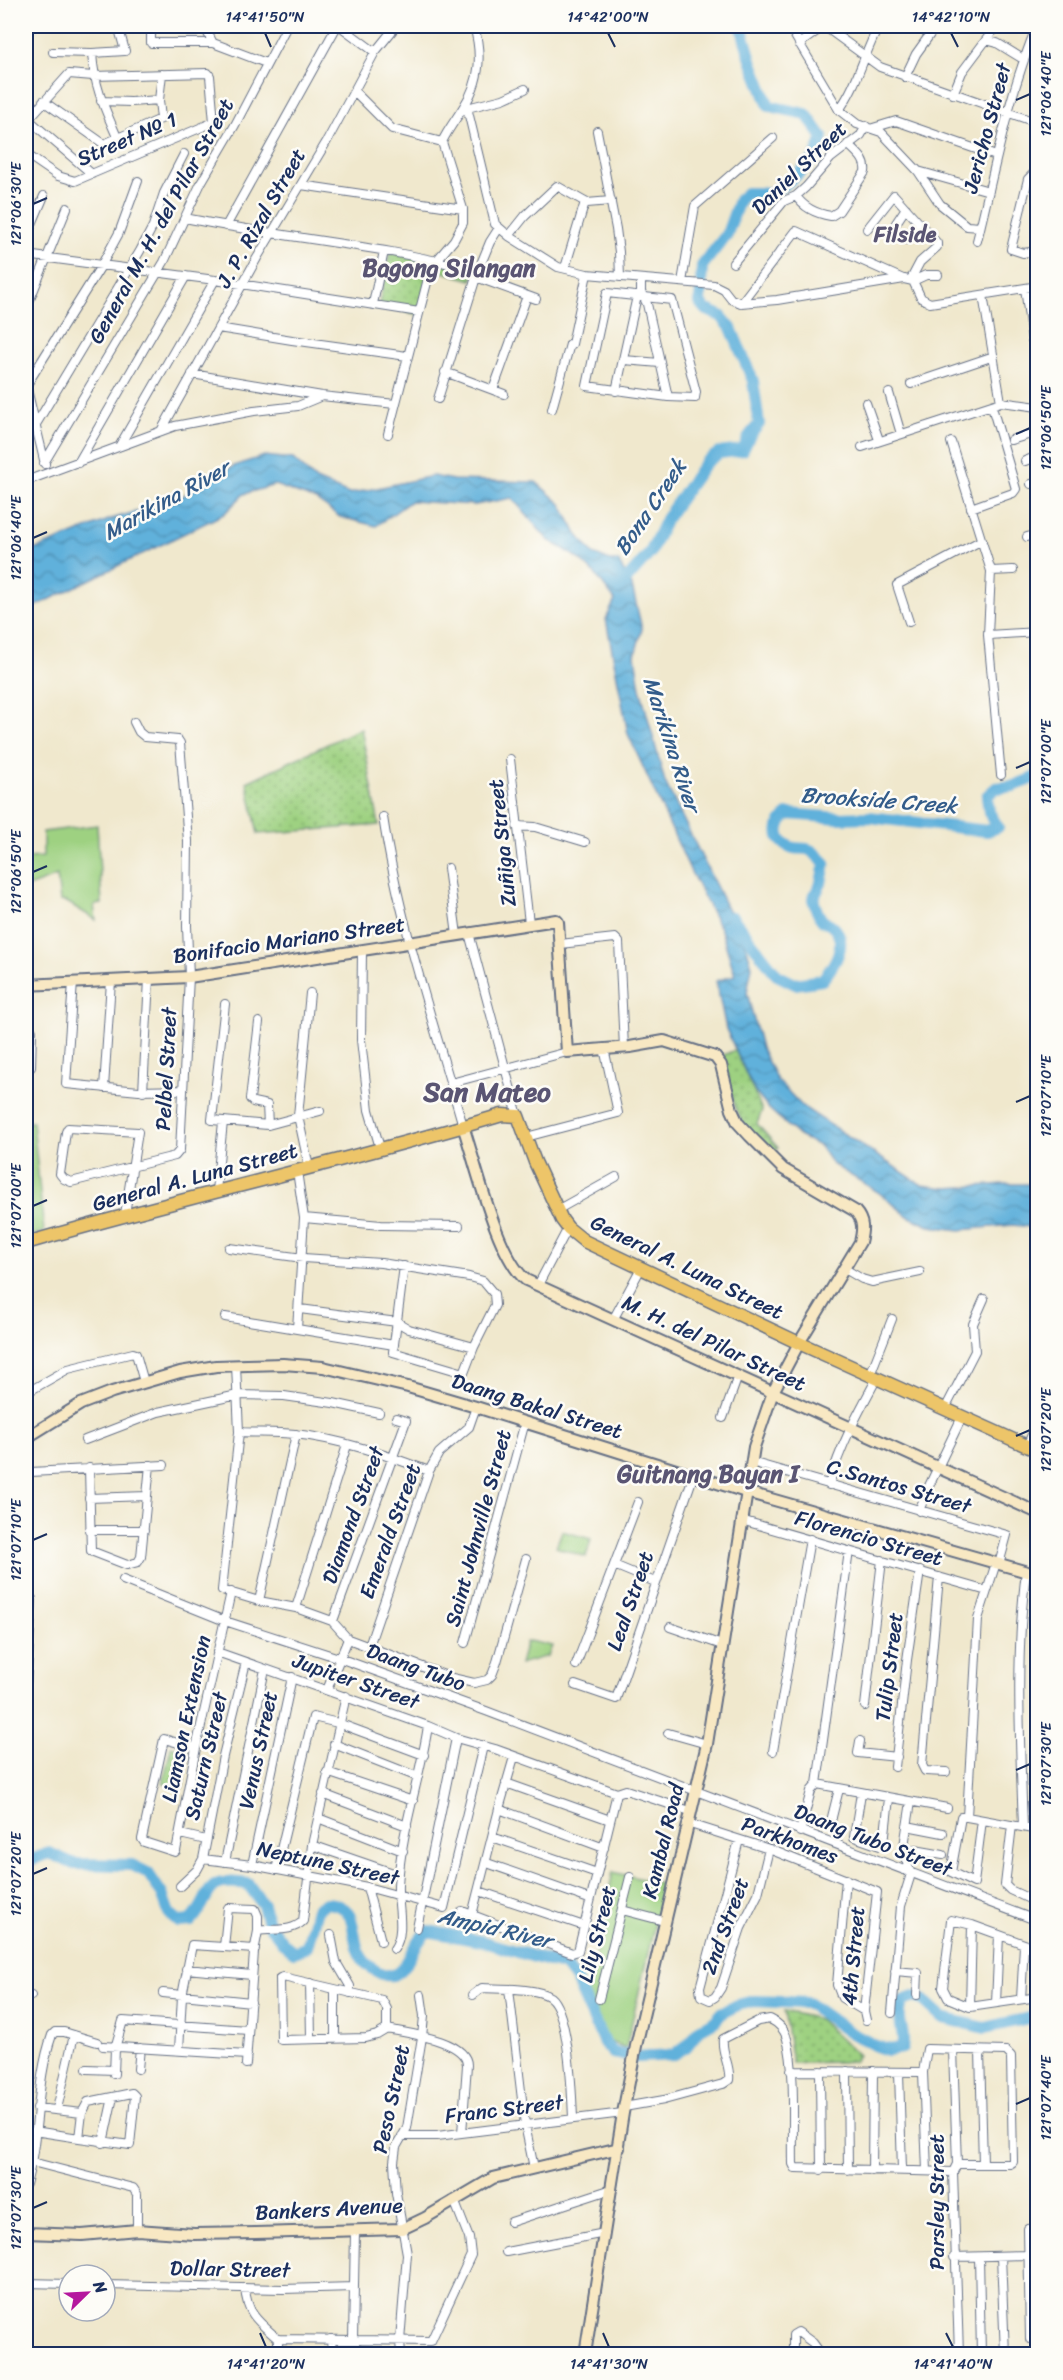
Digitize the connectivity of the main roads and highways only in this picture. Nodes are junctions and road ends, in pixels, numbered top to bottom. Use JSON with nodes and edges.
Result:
{"nodes":[{"id":1,"x":26,"y":1243,"type":"edge"},
{"id":2,"x":1032,"y":1449,"type":"edge"}],
"edges":[{"from":1,"to":2,"type":"main road","name":"General A. Luna Street"}]}
